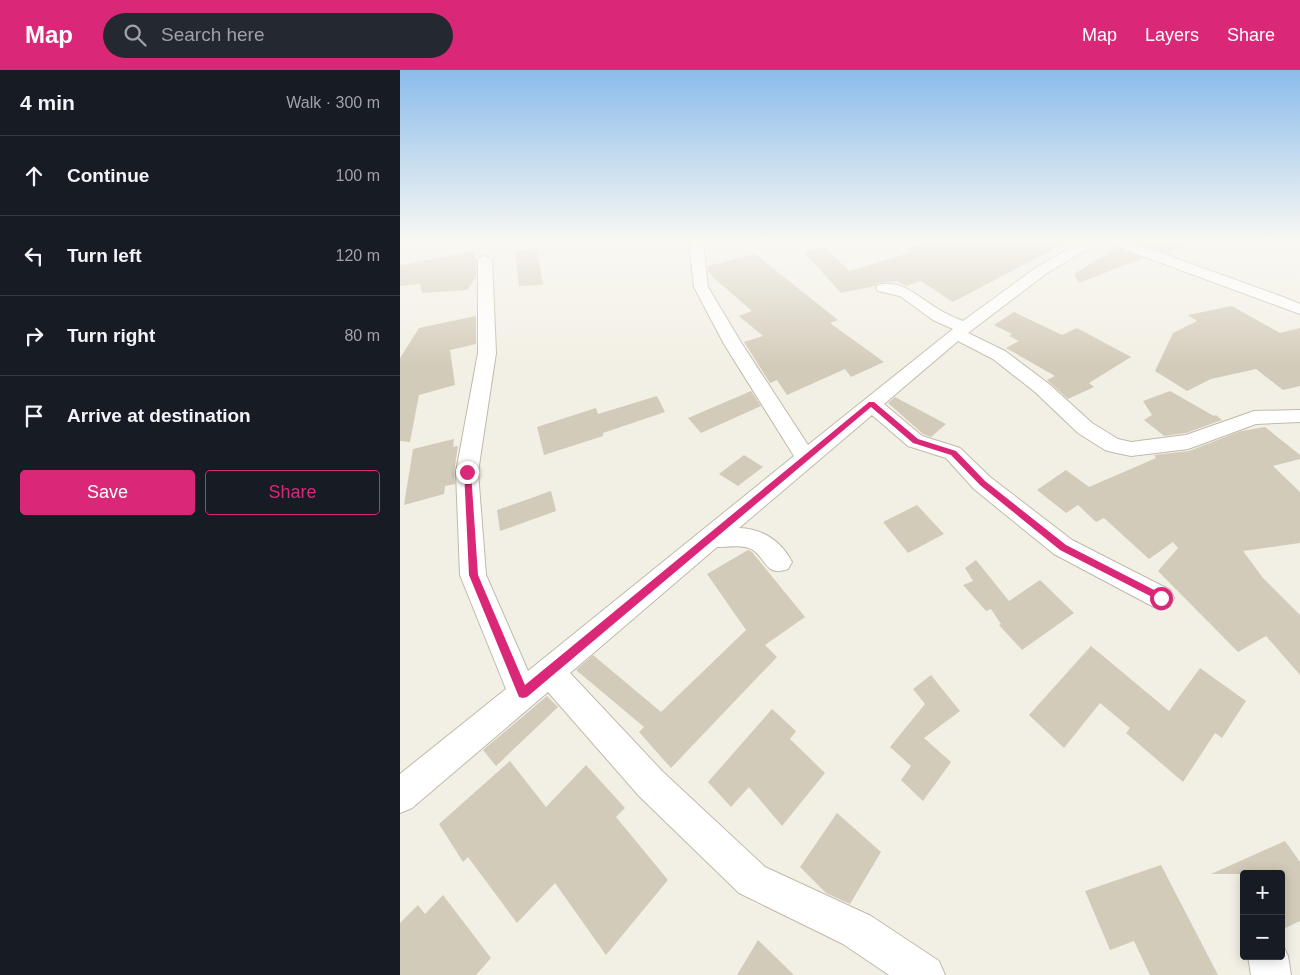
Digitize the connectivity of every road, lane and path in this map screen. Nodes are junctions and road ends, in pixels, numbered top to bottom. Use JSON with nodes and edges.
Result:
{"nodes":[{"id":1,"x":485,"y":283,"type":"edge"},
{"id":2,"x":701,"y":283,"type":"edge"},
{"id":3,"x":1024,"y":283,"type":"edge"},
{"id":4,"x":1235,"y":283,"type":"edge"},
{"id":5,"x":883,"y":288,"type":"dead end"},
{"id":6,"x":1300,"y":309,"type":"edge"},
{"id":7,"x":960,"y":331,"type":"junction"},
{"id":8,"x":871,"y":404,"type":"junction"},
{"id":9,"x":1300,"y":416,"type":"edge"},
{"id":10,"x":806,"y":458,"type":"junction"},
{"id":11,"x":710,"y":537,"type":"junction"},
{"id":12,"x":779,"y":562,"type":"dead end"},
{"id":13,"x":1161,"y":598,"type":"dead end"},
{"id":14,"x":549,"y":671,"type":"junction"},
{"id":15,"x":523,"y":693,"type":"junction"},
{"id":16,"x":400,"y":796,"type":"edge"},
{"id":17,"x":1269,"y":960,"type":"edge"},
{"id":18,"x":924,"y":975,"type":"edge"},
{"id":19,"x":1271,"y":975,"type":"edge"}],
"edges":[{"from":1,"to":15,"type":"street"},
{"from":2,"to":10,"type":"street"},
{"from":3,"to":7,"type":"street"},
{"from":4,"to":6,"type":"street"},
{"from":5,"to":7,"type":"street"},
{"from":7,"to":8,"type":"street"},
{"from":7,"to":9,"type":"street"},
{"from":8,"to":10,"type":"street"},
{"from":8,"to":13,"type":"street"},
{"from":10,"to":11,"type":"street"},
{"from":11,"to":12,"type":"street"},
{"from":11,"to":14,"type":"street"},
{"from":14,"to":15,"type":"street"},
{"from":14,"to":18,"type":"street"},
{"from":15,"to":16,"type":"street"},
{"from":17,"to":19,"type":"street"}]}
